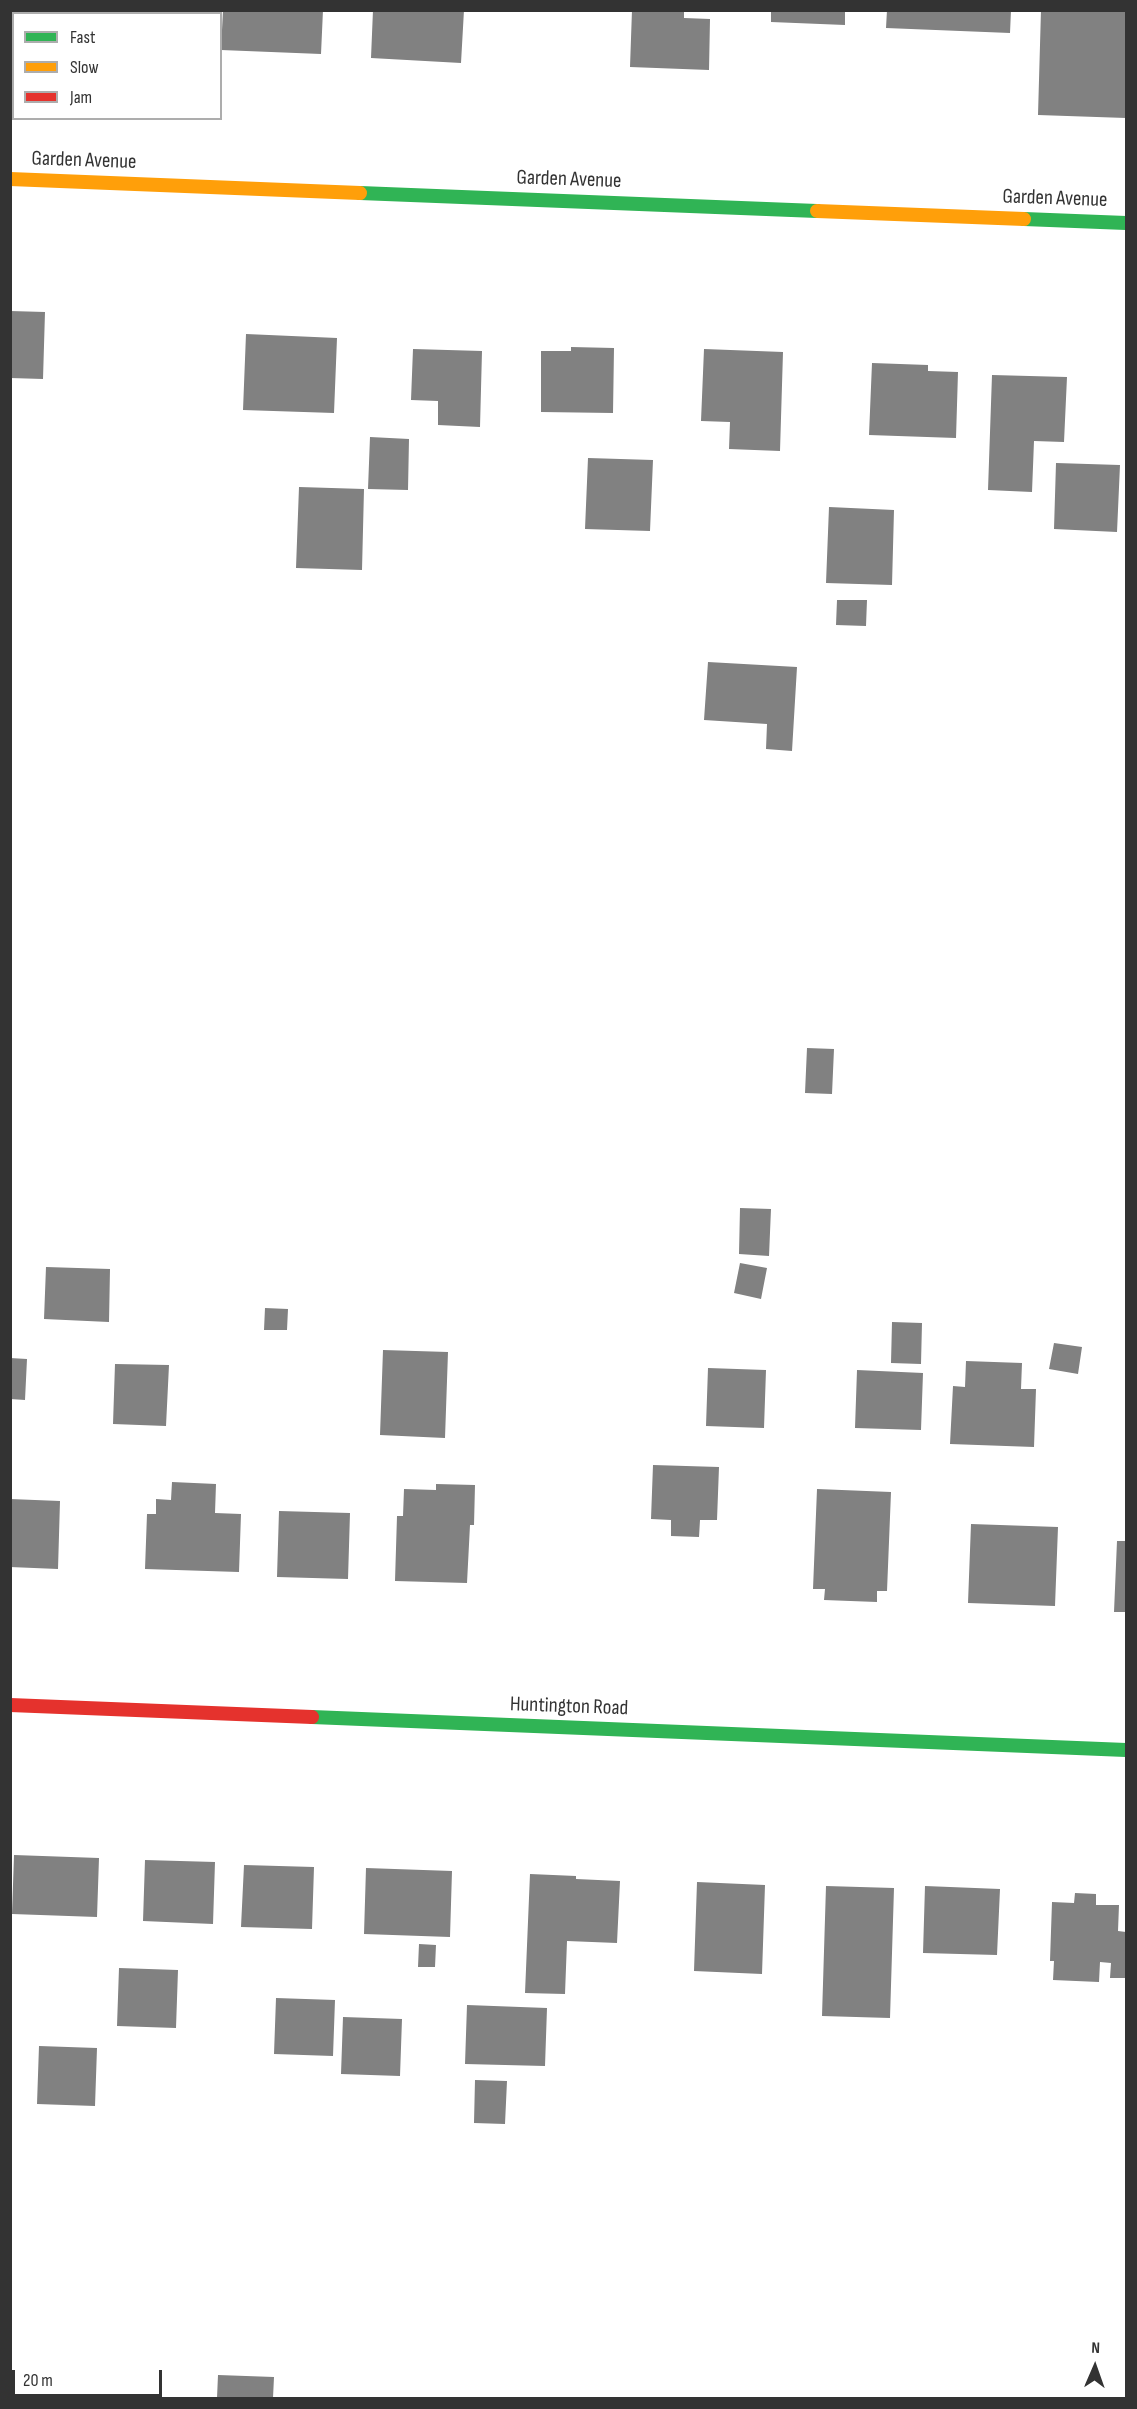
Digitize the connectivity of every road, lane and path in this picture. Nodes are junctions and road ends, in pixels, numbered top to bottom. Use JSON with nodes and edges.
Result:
{"nodes":[{"id":1,"x":10,"y":179,"type":"edge"},
{"id":2,"x":1126,"y":223,"type":"edge"},
{"id":3,"x":10,"y":1705,"type":"edge"},
{"id":4,"x":1126,"y":1750,"type":"edge"}],
"edges":[{"from":1,"to":2,"type":"street","name":"Garden Avenue"},
{"from":3,"to":4,"type":"street","name":"Huntington Road"}]}
